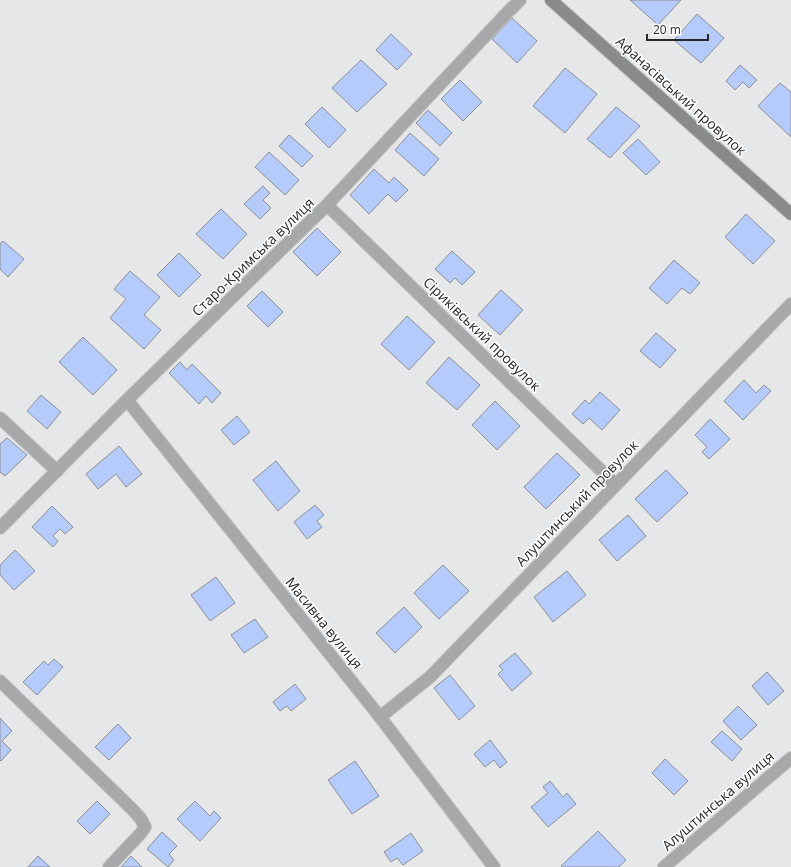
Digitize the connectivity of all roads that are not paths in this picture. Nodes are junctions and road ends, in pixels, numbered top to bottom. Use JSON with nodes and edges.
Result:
{"nodes":[{"id":1,"x":520,"y":0,"type":"edge"},
{"id":2,"x":551,"y":0,"type":"edge"},
{"id":3,"x":327,"y":205,"type":"junction"},
{"id":4,"x":791,"y":214,"type":"edge"},
{"id":5,"x":791,"y":304,"type":"edge"},
{"id":6,"x":127,"y":400,"type":"junction"},
{"id":7,"x":0,"y":418,"type":"edge"},
{"id":8,"x":57,"y":471,"type":"junction"},
{"id":9,"x":616,"y":484,"type":"junction"},
{"id":10,"x":0,"y":528,"type":"edge"},
{"id":11,"x":0,"y":681,"type":"edge"},
{"id":12,"x":380,"y":716,"type":"junction"},
{"id":13,"x":791,"y":758,"type":"edge"},
{"id":14,"x":109,"y":867,"type":"edge"},
{"id":15,"x":494,"y":867,"type":"edge"},
{"id":16,"x":664,"y":867,"type":"edge"}],
"edges":[{"from":1,"to":3,"type":"street","name":"Старо-Кримська вулиця"},
{"from":2,"to":4,"type":"street","name":"Афанасівський провулок"},
{"from":3,"to":6,"type":"street","name":"Старо-Кримська вулиця"},
{"from":3,"to":9,"type":"street","name":"Сіриківський провулок"},
{"from":5,"to":9,"type":"street","name":"Алуштинський провулок"},
{"from":6,"to":8,"type":"street","name":"Старо-Кримська вулиця"},
{"from":6,"to":12,"type":"street","name":"Масивна вулиця"},
{"from":7,"to":8,"type":"street"},
{"from":8,"to":10,"type":"street","name":"Старо-Кримська вулиця"},
{"from":9,"to":12,"type":"street","name":"Алуштинський провулок"},
{"from":11,"to":14,"type":"street"},
{"from":12,"to":15,"type":"street","name":"Масивна вулиця"},
{"from":13,"to":16,"type":"street","name":"Алуштинська вулиця"}]}
